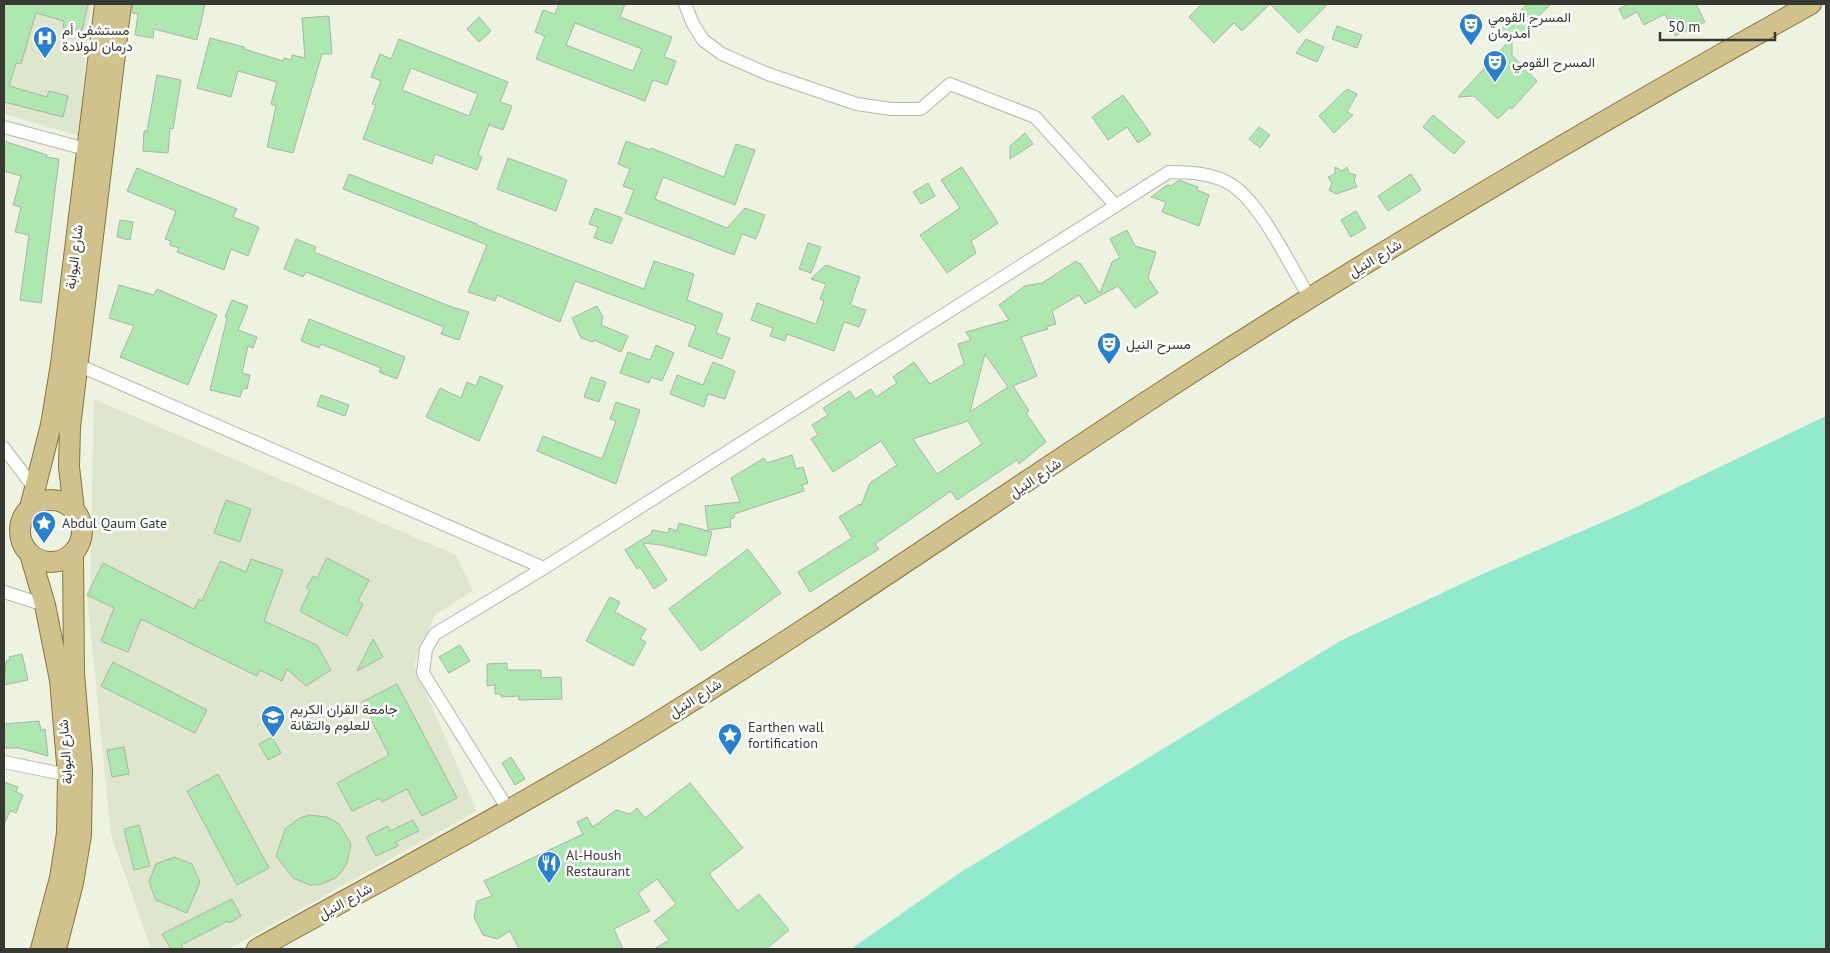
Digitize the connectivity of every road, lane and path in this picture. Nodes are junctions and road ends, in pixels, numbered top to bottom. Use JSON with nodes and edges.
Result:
{"nodes":[{"id":1,"x":105,"y":4,"type":"edge"},
{"id":2,"x":121,"y":4,"type":"edge"},
{"id":3,"x":685,"y":4,"type":"edge"},
{"id":4,"x":1811,"y":4,"type":"edge"},
{"id":5,"x":4,"y":127,"type":"edge"},
{"id":6,"x":96,"y":152,"type":"junction"},
{"id":7,"x":1116,"y":206,"type":"junction"},
{"id":8,"x":1310,"y":298,"type":"junction"},
{"id":9,"x":78,"y":365,"type":"junction"},
{"id":10,"x":4,"y":448,"type":"edge"},
{"id":11,"x":33,"y":499,"type":"junction"},
{"id":12,"x":74,"y":510,"type":"junction"},
{"id":13,"x":73,"y":553,"type":"junction"},
{"id":14,"x":30,"y":554,"type":"junction"},
{"id":15,"x":544,"y":568,"type":"junction"},
{"id":16,"x":4,"y":592,"type":"edge"},
{"id":17,"x":45,"y":605,"type":"junction"},
{"id":18,"x":4,"y":762,"type":"edge"},
{"id":19,"x":68,"y":774,"type":"junction"},
{"id":20,"x":509,"y":811,"type":"junction"},
{"id":21,"x":41,"y":949,"type":"edge"},
{"id":22,"x":56,"y":949,"type":"edge"},
{"id":23,"x":257,"y":949,"type":"edge"}],
"edges":[{"from":1,"to":6,"type":"main road","name":"شارع البوابة"},
{"from":2,"to":6,"type":"main road","name":"شارع البوابة"},
{"from":3,"to":7,"type":"street"},
{"from":4,"to":8,"type":"main road","name":"شارع النيل"},
{"from":5,"to":6,"type":"street"},
{"from":6,"to":9,"type":"main road","name":"شارع البوابة"},
{"from":6,"to":11,"type":"main road","name":"شارع البوابة"},
{"from":7,"to":8,"type":"street"},
{"from":7,"to":15,"type":"street"},
{"from":8,"to":20,"type":"main road","name":"شارع النيل"},
{"from":9,"to":12,"type":"main road","name":"شارع البوابة"},
{"from":9,"to":15,"type":"street"},
{"from":10,"to":11,"type":"street"},
{"from":11,"to":12,"type":"main road"},
{"from":11,"to":14,"type":"main road"},
{"from":12,"to":13,"type":"main road"},
{"from":13,"to":14,"type":"main road"},
{"from":13,"to":22,"type":"main road","name":"شارع البوابة"},
{"from":14,"to":17,"type":"main road","name":"شارع البوابة"},
{"from":15,"to":20,"type":"street"},
{"from":16,"to":17,"type":"street"},
{"from":17,"to":19,"type":"main road","name":"شارع البوابة"},
{"from":18,"to":19,"type":"street"},
{"from":19,"to":21,"type":"main road","name":"شارع البوابة"},
{"from":20,"to":23,"type":"main road","name":"شارع النيل"}]}
